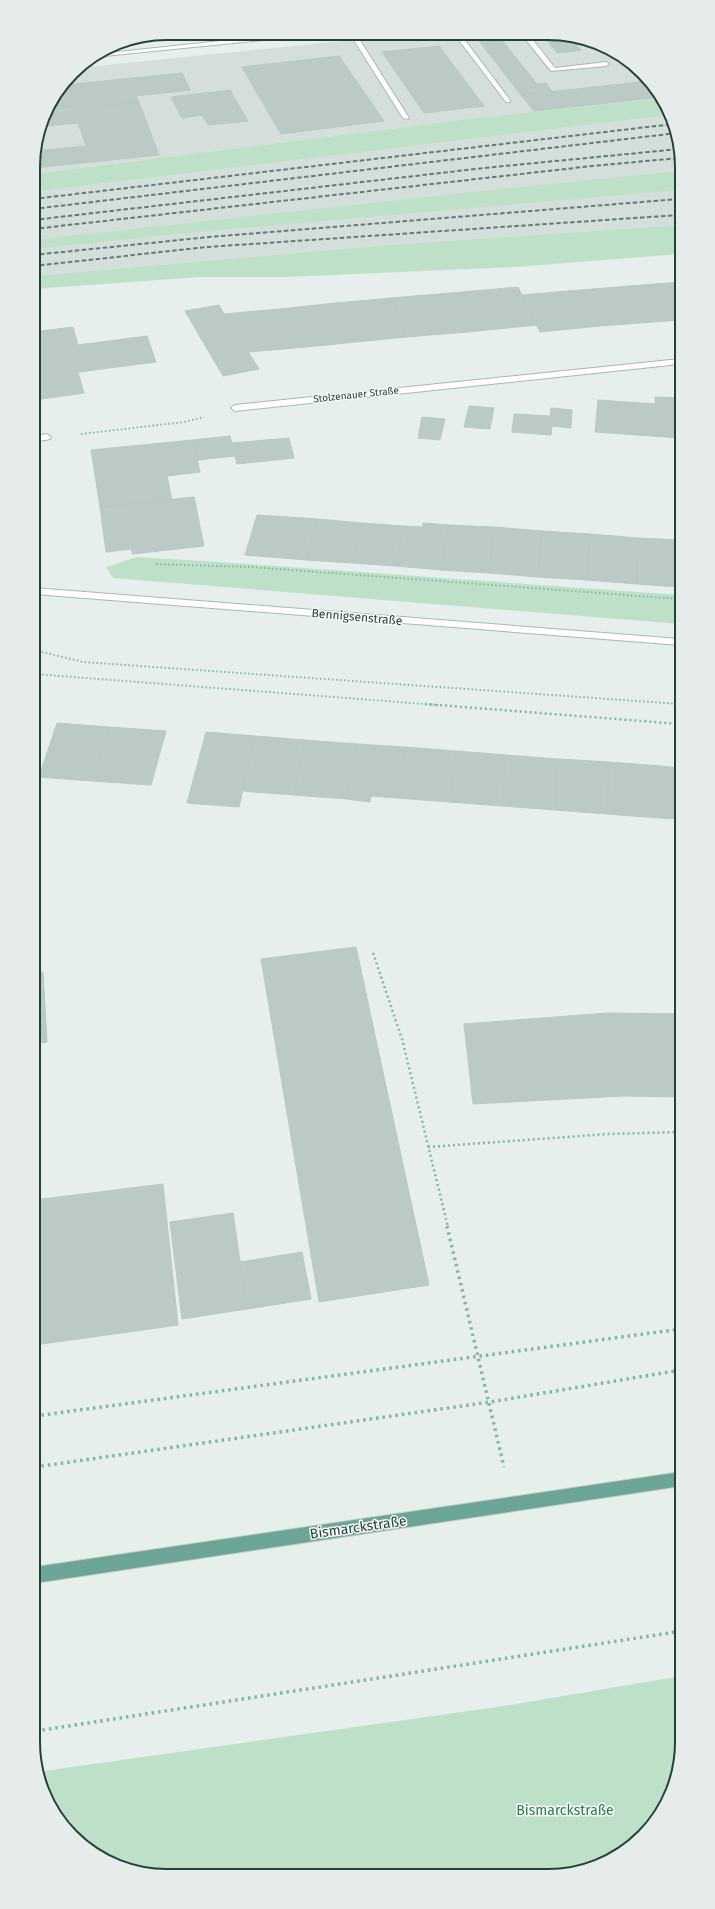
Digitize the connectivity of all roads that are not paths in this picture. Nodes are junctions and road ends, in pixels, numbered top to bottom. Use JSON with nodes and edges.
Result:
{"nodes":[{"id":1,"x":247,"y":40,"type":"edge"},
{"id":2,"x":357,"y":40,"type":"edge"},
{"id":3,"x":462,"y":40,"type":"edge"},
{"id":4,"x":529,"y":40,"type":"edge"},
{"id":5,"x":107,"y":55,"type":"edge"},
{"id":6,"x":606,"y":64,"type":"dead end"},
{"id":7,"x":508,"y":102,"type":"dead end"},
{"id":8,"x":406,"y":118,"type":"dead end"},
{"id":9,"x":675,"y":362,"type":"edge"},
{"id":10,"x":235,"y":408,"type":"road end"},
{"id":11,"x":47,"y":437,"type":"road end"},
{"id":12,"x":40,"y":438,"type":"edge"},
{"id":13,"x":40,"y":591,"type":"edge"},
{"id":14,"x":675,"y":642,"type":"edge"},
{"id":15,"x":675,"y":1480,"type":"edge"},
{"id":16,"x":40,"y":1574,"type":"edge"}],
"edges":[{"from":1,"to":5,"type":"street"},
{"from":2,"to":8,"type":"street"},
{"from":3,"to":7,"type":"street"},
{"from":4,"to":6,"type":"street"},
{"from":9,"to":10,"type":"street","name":"Stolzenauer Straße"},
{"from":11,"to":12,"type":"street"},
{"from":13,"to":14,"type":"street","name":"Bennigsenstraße"},
{"from":15,"to":16,"type":"main road","name":"Bismarckstraße"}]}
